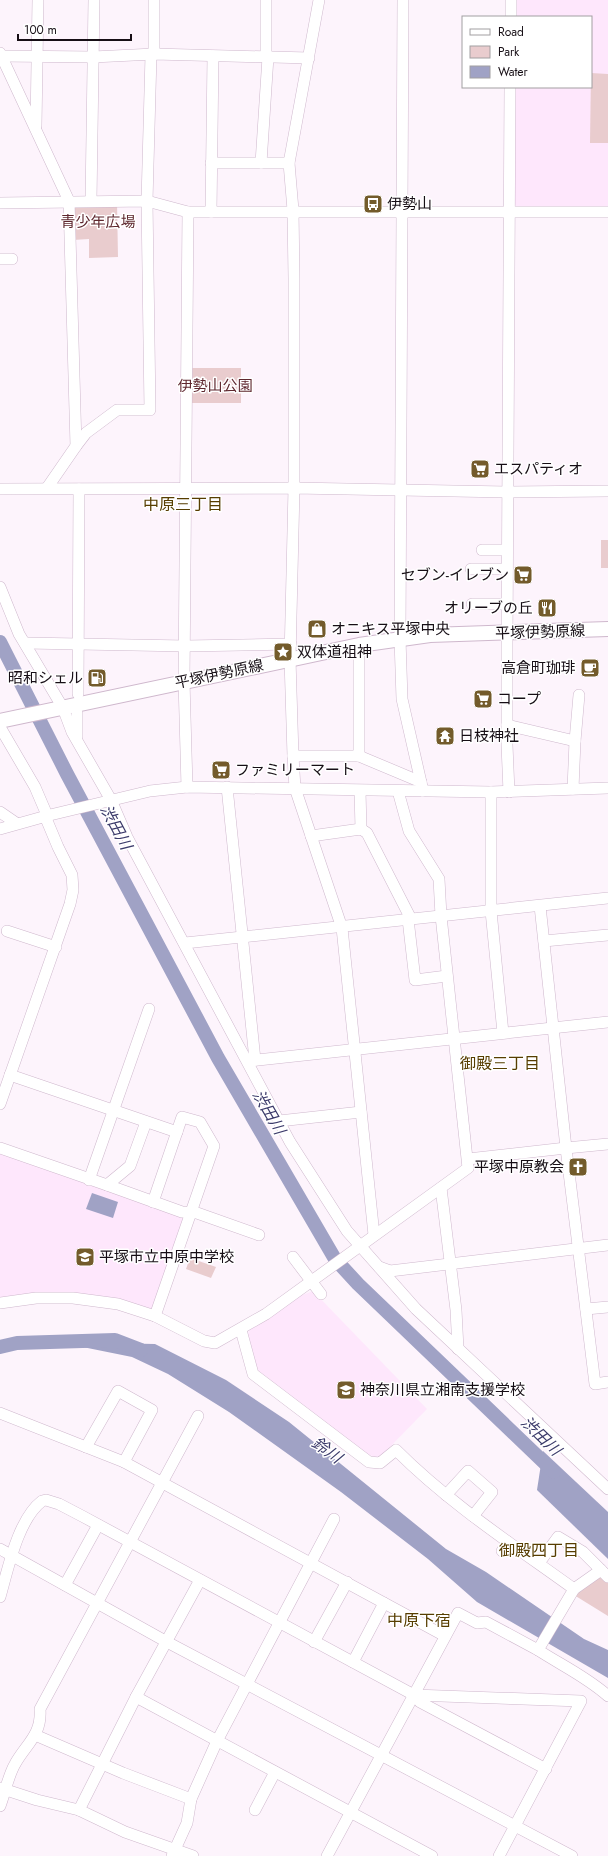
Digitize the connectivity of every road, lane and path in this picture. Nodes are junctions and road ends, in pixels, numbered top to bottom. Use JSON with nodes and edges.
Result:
{"nodes":[{"id":1,"x":38,"y":0,"type":"edge"},
{"id":2,"x":94,"y":0,"type":"edge"},
{"id":3,"x":154,"y":0,"type":"edge"},
{"id":4,"x":266,"y":0,"type":"edge"},
{"id":5,"x":319,"y":0,"type":"edge"},
{"id":6,"x":403,"y":0,"type":"edge"},
{"id":7,"x":512,"y":0,"type":"edge"},
{"id":8,"x":511,"y":16,"type":"edge"},
{"id":9,"x":153,"y":55,"type":"junction"},
{"id":10,"x":37,"y":56,"type":"junction"},
{"id":11,"x":213,"y":56,"type":"junction"},
{"id":12,"x":93,"y":57,"type":"junction"},
{"id":13,"x":267,"y":57,"type":"junction"},
{"id":14,"x":309,"y":58,"type":"junction"},
{"id":15,"x":2,"y":59,"type":"edge"},
{"id":16,"x":510,"y":88,"type":"edge"},
{"id":17,"x":36,"y":129,"type":"junction"},
{"id":18,"x":211,"y":163,"type":"junction"},
{"id":19,"x":262,"y":163,"type":"junction"},
{"id":20,"x":289,"y":164,"type":"junction"},
{"id":21,"x":90,"y":201,"type":"junction"},
{"id":22,"x":147,"y":201,"type":"junction"},
{"id":23,"x":69,"y":202,"type":"junction"},
{"id":24,"x":0,"y":203,"type":"edge"},
{"id":25,"x":293,"y":210,"type":"junction"},
{"id":26,"x":188,"y":212,"type":"junction"},
{"id":27,"x":211,"y":212,"type":"junction"},
{"id":28,"x":402,"y":212,"type":"junction"},
{"id":29,"x":509,"y":212,"type":"junction"},
{"id":30,"x":608,"y":212,"type":"edge"},
{"id":31,"x":0,"y":259,"type":"edge"},
{"id":32,"x":12,"y":259,"type":"dead end"},
{"id":33,"x":76,"y":446,"type":"junction"},
{"id":34,"x":47,"y":488,"type":"junction"},
{"id":35,"x":294,"y":488,"type":"junction"},
{"id":36,"x":0,"y":489,"type":"edge"},
{"id":37,"x":79,"y":489,"type":"junction"},
{"id":38,"x":186,"y":489,"type":"junction"},
{"id":39,"x":401,"y":489,"type":"junction"},
{"id":40,"x":608,"y":491,"type":"edge"},
{"id":41,"x":507,"y":492,"type":"junction"},
{"id":42,"x":482,"y":550,"type":"dead end"},
{"id":43,"x":507,"y":550,"type":"junction"},
{"id":44,"x":471,"y":569,"type":"dead end"},
{"id":45,"x":507,"y":569,"type":"junction"},
{"id":46,"x":0,"y":588,"type":"edge"},
{"id":47,"x":472,"y":604,"type":"dead end"},
{"id":48,"x":508,"y":604,"type":"junction"},
{"id":49,"x":608,"y":629,"type":"edge"},
{"id":50,"x":507,"y":633,"type":"junction"},
{"id":51,"x":400,"y":639,"type":"junction"},
{"id":52,"x":26,"y":643,"type":"junction"},
{"id":53,"x":291,"y":644,"type":"junction"},
{"id":54,"x":79,"y":645,"type":"junction"},
{"id":55,"x":359,"y":645,"type":"junction"},
{"id":56,"x":186,"y":646,"type":"junction"},
{"id":57,"x":290,"y":659,"type":"junction"},
{"id":58,"x":184,"y":681,"type":"junction"},
{"id":59,"x":78,"y":694,"type":"dead end"},
{"id":60,"x":579,"y":695,"type":"dead end"},
{"id":61,"x":61,"y":708,"type":"junction"},
{"id":62,"x":77,"y":713,"type":"dead end"},
{"id":63,"x":1,"y":723,"type":"edge"},
{"id":64,"x":507,"y":725,"type":"junction"},
{"id":65,"x":77,"y":740,"type":"junction"},
{"id":66,"x":575,"y":741,"type":"junction"},
{"id":67,"x":293,"y":756,"type":"junction"},
{"id":68,"x":359,"y":756,"type":"junction"},
{"id":69,"x":422,"y":786,"type":"junction"},
{"id":70,"x":187,"y":787,"type":"junction"},
{"id":71,"x":227,"y":787,"type":"junction"},
{"id":72,"x":295,"y":788,"type":"junction"},
{"id":73,"x":608,"y":788,"type":"edge"},
{"id":74,"x":573,"y":789,"type":"junction"},
{"id":75,"x":360,"y":791,"type":"junction"},
{"id":76,"x":398,"y":791,"type":"junction"},
{"id":77,"x":491,"y":792,"type":"junction"},
{"id":78,"x":509,"y":792,"type":"junction"},
{"id":79,"x":109,"y":801,"type":"junction"},
{"id":80,"x":0,"y":812,"type":"edge"},
{"id":81,"x":48,"y":815,"type":"junction"},
{"id":82,"x":16,"y":823,"type":"junction"},
{"id":83,"x":0,"y":829,"type":"edge"},
{"id":84,"x":361,"y":829,"type":"junction"},
{"id":85,"x":311,"y":836,"type":"junction"},
{"id":86,"x":608,"y":898,"type":"edge"},
{"id":87,"x":540,"y":906,"type":"junction"},
{"id":88,"x":491,"y":911,"type":"junction"},
{"id":89,"x":441,"y":916,"type":"junction"},
{"id":90,"x":410,"y":919,"type":"junction"},
{"id":91,"x":342,"y":928,"type":"junction"},
{"id":92,"x":7,"y":931,"type":"dead end"},
{"id":93,"x":608,"y":935,"type":"edge"},
{"id":94,"x":242,"y":937,"type":"junction"},
{"id":95,"x":544,"y":941,"type":"junction"},
{"id":96,"x":185,"y":943,"type":"junction"},
{"id":97,"x":56,"y":947,"type":"junction"},
{"id":98,"x":447,"y":976,"type":"junction"},
{"id":99,"x":149,"y":1009,"type":"dead end"},
{"id":100,"x":608,"y":1022,"type":"edge"},
{"id":101,"x":553,"y":1028,"type":"junction"},
{"id":102,"x":503,"y":1033,"type":"junction"},
{"id":103,"x":454,"y":1038,"type":"junction"},
{"id":104,"x":354,"y":1049,"type":"junction"},
{"id":105,"x":252,"y":1061,"type":"junction"},
{"id":106,"x":10,"y":1075,"type":"junction"},
{"id":107,"x":0,"y":1104,"type":"edge"},
{"id":108,"x":113,"y":1110,"type":"junction"},
{"id":109,"x":361,"y":1112,"type":"junction"},
{"id":110,"x":279,"y":1121,"type":"junction"},
{"id":111,"x":146,"y":1122,"type":"junction"},
{"id":112,"x":177,"y":1132,"type":"junction"},
{"id":113,"x":608,"y":1144,"type":"edge"},
{"id":114,"x":0,"y":1148,"type":"edge"},
{"id":115,"x":566,"y":1148,"type":"junction"},
{"id":116,"x":468,"y":1159,"type":"junction"},
{"id":117,"x":89,"y":1180,"type":"junction"},
{"id":118,"x":107,"y":1185,"type":"junction"},
{"id":119,"x":441,"y":1188,"type":"junction"},
{"id":120,"x":153,"y":1202,"type":"junction"},
{"id":121,"x":190,"y":1213,"type":"junction"},
{"id":122,"x":259,"y":1235,"type":"dead end"},
{"id":123,"x":374,"y":1235,"type":"junction"},
{"id":124,"x":608,"y":1245,"type":"edge"},
{"id":125,"x":360,"y":1246,"type":"junction"},
{"id":126,"x":578,"y":1248,"type":"junction"},
{"id":127,"x":293,"y":1258,"type":"dead end"},
{"id":128,"x":451,"y":1264,"type":"junction"},
{"id":129,"x":379,"y":1268,"type":"junction"},
{"id":130,"x":312,"y":1281,"type":"junction"},
{"id":131,"x":321,"y":1294,"type":"dead end"},
{"id":132,"x":0,"y":1303,"type":"edge"},
{"id":133,"x":608,"y":1307,"type":"edge"},
{"id":134,"x":586,"y":1310,"type":"junction"},
{"id":135,"x":155,"y":1316,"type":"junction"},
{"id":136,"x":240,"y":1330,"type":"junction"},
{"id":137,"x":458,"y":1349,"type":"junction"},
{"id":138,"x":608,"y":1382,"type":"edge"},
{"id":139,"x":0,"y":1413,"type":"edge"},
{"id":140,"x":198,"y":1416,"type":"dead end"},
{"id":141,"x":86,"y":1447,"type":"junction"},
{"id":142,"x":124,"y":1462,"type":"junction"},
{"id":143,"x":162,"y":1482,"type":"junction"},
{"id":144,"x":608,"y":1489,"type":"edge"},
{"id":145,"x":446,"y":1495,"type":"junction"},
{"id":146,"x":473,"y":1516,"type":"junction"},
{"id":147,"x":334,"y":1519,"type":"dead end"},
{"id":148,"x":98,"y":1525,"type":"junction"},
{"id":149,"x":130,"y":1542,"type":"junction"},
{"id":150,"x":0,"y":1549,"type":"edge"},
{"id":151,"x":13,"y":1555,"type":"junction"},
{"id":152,"x":310,"y":1563,"type":"junction"},
{"id":153,"x":539,"y":1563,"type":"junction"},
{"id":154,"x":604,"y":1573,"type":"edge"},
{"id":155,"x":200,"y":1580,"type":"junction"},
{"id":156,"x":347,"y":1582,"type":"junction"},
{"id":157,"x":65,"y":1585,"type":"junction"},
{"id":158,"x":574,"y":1588,"type":"junction"},
{"id":159,"x":0,"y":1597,"type":"edge"},
{"id":160,"x":98,"y":1603,"type":"junction"},
{"id":161,"x":384,"y":1603,"type":"junction"},
{"id":162,"x":280,"y":1623,"type":"junction"},
{"id":163,"x":445,"y":1636,"type":"junction"},
{"id":164,"x":167,"y":1642,"type":"junction"},
{"id":165,"x":315,"y":1642,"type":"junction"},
{"id":166,"x":538,"y":1650,"type":"junction"},
{"id":167,"x":353,"y":1662,"type":"junction"},
{"id":168,"x":247,"y":1684,"type":"junction"},
{"id":169,"x":414,"y":1695,"type":"junction"},
{"id":170,"x":608,"y":1696,"type":"edge"},
{"id":171,"x":136,"y":1697,"type":"junction"},
{"id":172,"x":35,"y":1735,"type":"junction"},
{"id":173,"x":217,"y":1741,"type":"junction"},
{"id":174,"x":382,"y":1754,"type":"junction"},
{"id":175,"x":101,"y":1764,"type":"junction"},
{"id":176,"x":546,"y":1769,"type":"junction"},
{"id":177,"x":274,"y":1772,"type":"junction"},
{"id":178,"x":3,"y":1789,"type":"edge"},
{"id":179,"x":191,"y":1799,"type":"junction"},
{"id":180,"x":0,"y":1806,"type":"edge"},
{"id":181,"x":78,"y":1810,"type":"junction"},
{"id":182,"x":256,"y":1810,"type":"dead end"},
{"id":183,"x":351,"y":1812,"type":"junction"},
{"id":184,"x":516,"y":1825,"type":"junction"},
{"id":185,"x":174,"y":1853,"type":"edge"},
{"id":186,"x":192,"y":1856,"type":"edge"},
{"id":187,"x":327,"y":1856,"type":"edge"},
{"id":188,"x":432,"y":1856,"type":"edge"},
{"id":189,"x":499,"y":1856,"type":"edge"},
{"id":190,"x":572,"y":1856,"type":"edge"}],
"edges":[{"from":1,"to":10,"type":"street"},
{"from":2,"to":12,"type":"street"},
{"from":3,"to":9,"type":"street"},
{"from":4,"to":13,"type":"street"},
{"from":5,"to":14,"type":"street"},
{"from":6,"to":28,"type":"street"},
{"from":7,"to":8,"type":"street"},
{"from":9,"to":11,"type":"street"},
{"from":9,"to":12,"type":"street"},
{"from":9,"to":22,"type":"street"},
{"from":10,"to":12,"type":"street"},
{"from":10,"to":15,"type":"street"},
{"from":10,"to":17,"type":"street"},
{"from":11,"to":13,"type":"street"},
{"from":11,"to":18,"type":"street"},
{"from":12,"to":21,"type":"street"},
{"from":13,"to":14,"type":"street"},
{"from":13,"to":19,"type":"street"},
{"from":14,"to":20,"type":"street"},
{"from":15,"to":17,"type":"street"},
{"from":16,"to":29,"type":"street"},
{"from":17,"to":23,"type":"street"},
{"from":18,"to":19,"type":"street"},
{"from":18,"to":27,"type":"street"},
{"from":19,"to":20,"type":"street"},
{"from":20,"to":25,"type":"street"},
{"from":21,"to":22,"type":"street"},
{"from":21,"to":23,"type":"street"},
{"from":22,"to":26,"type":"street"},
{"from":22,"to":33,"type":"street"},
{"from":23,"to":24,"type":"street"},
{"from":23,"to":33,"type":"street"},
{"from":25,"to":27,"type":"street"},
{"from":25,"to":28,"type":"street"},
{"from":25,"to":35,"type":"street"},
{"from":26,"to":27,"type":"street"},
{"from":26,"to":38,"type":"street"},
{"from":28,"to":29,"type":"street"},
{"from":28,"to":39,"type":"street"},
{"from":29,"to":30,"type":"street"},
{"from":29,"to":41,"type":"street"},
{"from":31,"to":32,"type":"street"},
{"from":33,"to":34,"type":"street"},
{"from":34,"to":36,"type":"street"},
{"from":34,"to":37,"type":"street"},
{"from":35,"to":38,"type":"street"},
{"from":35,"to":39,"type":"street"},
{"from":35,"to":53,"type":"street"},
{"from":37,"to":38,"type":"street"},
{"from":37,"to":54,"type":"street"},
{"from":38,"to":56,"type":"street"},
{"from":39,"to":41,"type":"street"},
{"from":39,"to":51,"type":"street"},
{"from":40,"to":41,"type":"street"},
{"from":41,"to":43,"type":"street"},
{"from":42,"to":43,"type":"street"},
{"from":43,"to":45,"type":"street"},
{"from":44,"to":45,"type":"street"},
{"from":45,"to":48,"type":"street"},
{"from":46,"to":52,"type":"street"},
{"from":47,"to":48,"type":"street"},
{"from":48,"to":50,"type":"street"},
{"from":49,"to":50,"type":"main road","name":"平塚伊勢原線"},
{"from":50,"to":51,"type":"main road","name":"平塚伊勢原線"},
{"from":50,"to":64,"type":"street"},
{"from":51,"to":55,"type":"main road","name":"平塚伊勢原線"},
{"from":51,"to":69,"type":"street"},
{"from":52,"to":54,"type":"street"},
{"from":52,"to":61,"type":"street"},
{"from":53,"to":56,"type":"street"},
{"from":53,"to":57,"type":"street"},
{"from":54,"to":56,"type":"street"},
{"from":54,"to":59,"type":"street"},
{"from":55,"to":57,"type":"main road","name":"平塚伊勢原線"},
{"from":55,"to":68,"type":"street"},
{"from":56,"to":58,"type":"street"},
{"from":57,"to":58,"type":"main road","name":"平塚伊勢原線"},
{"from":57,"to":67,"type":"street"},
{"from":58,"to":61,"type":"main road","name":"平塚伊勢原線"},
{"from":58,"to":70,"type":"street"},
{"from":60,"to":66,"type":"street"},
{"from":61,"to":63,"type":"main road","name":"平塚伊勢原線"},
{"from":61,"to":65,"type":"street"},
{"from":62,"to":65,"type":"street"},
{"from":63,"to":81,"type":"street"},
{"from":64,"to":66,"type":"street"},
{"from":64,"to":78,"type":"street"},
{"from":65,"to":79,"type":"street"},
{"from":66,"to":74,"type":"street"},
{"from":67,"to":68,"type":"street"},
{"from":67,"to":72,"type":"street"},
{"from":68,"to":69,"type":"street"},
{"from":69,"to":76,"type":"street"},
{"from":69,"to":77,"type":"street"},
{"from":70,"to":71,"type":"street"},
{"from":70,"to":79,"type":"street"},
{"from":71,"to":72,"type":"street"},
{"from":71,"to":94,"type":"street"},
{"from":72,"to":75,"type":"street"},
{"from":72,"to":85,"type":"street"},
{"from":73,"to":74,"type":"street"},
{"from":74,"to":78,"type":"street"},
{"from":75,"to":76,"type":"street"},
{"from":75,"to":84,"type":"street"},
{"from":76,"to":89,"type":"street"},
{"from":77,"to":78,"type":"street"},
{"from":77,"to":88,"type":"street"},
{"from":79,"to":81,"type":"street"},
{"from":79,"to":96,"type":"street"},
{"from":80,"to":82,"type":"street"},
{"from":81,"to":82,"type":"street"},
{"from":81,"to":97,"type":"street"},
{"from":82,"to":83,"type":"street"},
{"from":84,"to":85,"type":"street"},
{"from":84,"to":90,"type":"street"},
{"from":85,"to":91,"type":"street"},
{"from":86,"to":87,"type":"street"},
{"from":87,"to":88,"type":"street"},
{"from":87,"to":95,"type":"street"},
{"from":88,"to":89,"type":"street"},
{"from":88,"to":102,"type":"street"},
{"from":89,"to":90,"type":"street"},
{"from":89,"to":98,"type":"street"},
{"from":90,"to":91,"type":"street"},
{"from":90,"to":98,"type":"street"},
{"from":91,"to":94,"type":"street"},
{"from":91,"to":104,"type":"street"},
{"from":92,"to":97,"type":"street"},
{"from":93,"to":95,"type":"street"},
{"from":94,"to":96,"type":"street"},
{"from":94,"to":105,"type":"street"},
{"from":95,"to":101,"type":"street"},
{"from":96,"to":105,"type":"street"},
{"from":97,"to":106,"type":"street"},
{"from":98,"to":103,"type":"street"},
{"from":99,"to":108,"type":"street"},
{"from":100,"to":101,"type":"street"},
{"from":101,"to":102,"type":"street"},
{"from":101,"to":115,"type":"street"},
{"from":102,"to":103,"type":"street"},
{"from":103,"to":104,"type":"street"},
{"from":103,"to":116,"type":"street"},
{"from":104,"to":105,"type":"street"},
{"from":104,"to":109,"type":"street"},
{"from":105,"to":110,"type":"street"},
{"from":106,"to":107,"type":"street"},
{"from":106,"to":108,"type":"street"},
{"from":108,"to":111,"type":"street"},
{"from":108,"to":117,"type":"street"},
{"from":109,"to":110,"type":"street"},
{"from":109,"to":123,"type":"street"},
{"from":110,"to":125,"type":"street"},
{"from":111,"to":112,"type":"street"},
{"from":111,"to":118,"type":"street"},
{"from":112,"to":120,"type":"street"},
{"from":112,"to":121,"type":"street"},
{"from":113,"to":115,"type":"street"},
{"from":114,"to":117,"type":"street"},
{"from":115,"to":116,"type":"street"},
{"from":115,"to":126,"type":"street"},
{"from":116,"to":119,"type":"street"},
{"from":117,"to":118,"type":"street"},
{"from":118,"to":120,"type":"street"},
{"from":119,"to":123,"type":"street"},
{"from":119,"to":128,"type":"street"},
{"from":120,"to":121,"type":"street"},
{"from":121,"to":122,"type":"street"},
{"from":121,"to":135,"type":"street"},
{"from":123,"to":125,"type":"street"},
{"from":124,"to":126,"type":"street"},
{"from":125,"to":129,"type":"street"},
{"from":125,"to":130,"type":"street"},
{"from":126,"to":128,"type":"street"},
{"from":126,"to":134,"type":"street"},
{"from":127,"to":130,"type":"street"},
{"from":128,"to":129,"type":"street"},
{"from":128,"to":137,"type":"street"},
{"from":129,"to":137,"type":"street"},
{"from":130,"to":131,"type":"street"},
{"from":130,"to":136,"type":"street"},
{"from":132,"to":135,"type":"street"},
{"from":133,"to":134,"type":"street"},
{"from":134,"to":138,"type":"street"},
{"from":135,"to":136,"type":"street"},
{"from":136,"to":145,"type":"street"},
{"from":137,"to":144,"type":"street"},
{"from":139,"to":141,"type":"street"},
{"from":140,"to":143,"type":"street"},
{"from":141,"to":142,"type":"street"},
{"from":141,"to":142,"type":"street"},
{"from":142,"to":143,"type":"street"},
{"from":143,"to":149,"type":"street"},
{"from":143,"to":152,"type":"street"},
{"from":145,"to":146,"type":"street"},
{"from":145,"to":146,"type":"street"},
{"from":146,"to":153,"type":"street"},
{"from":147,"to":152,"type":"street"},
{"from":148,"to":149,"type":"street"},
{"from":148,"to":151,"type":"street"},
{"from":148,"to":157,"type":"street"},
{"from":149,"to":155,"type":"street"},
{"from":149,"to":160,"type":"street"},
{"from":150,"to":151,"type":"street"},
{"from":151,"to":157,"type":"street"},
{"from":151,"to":159,"type":"street"},
{"from":152,"to":156,"type":"street"},
{"from":152,"to":162,"type":"street"},
{"from":153,"to":154,"type":"street"},
{"from":153,"to":158,"type":"street"},
{"from":154,"to":158,"type":"street"},
{"from":155,"to":162,"type":"street"},
{"from":155,"to":164,"type":"street"},
{"from":156,"to":161,"type":"street"},
{"from":156,"to":165,"type":"street"},
{"from":157,"to":160,"type":"street"},
{"from":158,"to":166,"type":"street"},
{"from":160,"to":164,"type":"street"},
{"from":160,"to":172,"type":"street"},
{"from":161,"to":163,"type":"street"},
{"from":161,"to":167,"type":"street"},
{"from":162,"to":165,"type":"street"},
{"from":162,"to":168,"type":"street"},
{"from":163,"to":166,"type":"street"},
{"from":163,"to":169,"type":"street"},
{"from":164,"to":168,"type":"street"},
{"from":164,"to":171,"type":"street"},
{"from":165,"to":167,"type":"street"},
{"from":166,"to":170,"type":"street"},
{"from":167,"to":169,"type":"street"},
{"from":168,"to":173,"type":"street"},
{"from":168,"to":174,"type":"street"},
{"from":169,"to":174,"type":"street"},
{"from":169,"to":176,"type":"street"},
{"from":169,"to":176,"type":"street"},
{"from":171,"to":173,"type":"street"},
{"from":171,"to":175,"type":"street"},
{"from":172,"to":175,"type":"street"},
{"from":172,"to":178,"type":"street"},
{"from":173,"to":177,"type":"street"},
{"from":173,"to":179,"type":"street"},
{"from":174,"to":183,"type":"street"},
{"from":174,"to":184,"type":"street"},
{"from":175,"to":179,"type":"street"},
{"from":175,"to":181,"type":"street"},
{"from":176,"to":184,"type":"street"},
{"from":177,"to":182,"type":"street"},
{"from":177,"to":183,"type":"street"},
{"from":178,"to":180,"type":"street"},
{"from":178,"to":181,"type":"street"},
{"from":179,"to":185,"type":"street"},
{"from":181,"to":185,"type":"street"},
{"from":183,"to":187,"type":"street"},
{"from":183,"to":188,"type":"street"},
{"from":184,"to":189,"type":"street"},
{"from":184,"to":190,"type":"street"},
{"from":185,"to":186,"type":"street"}]}
